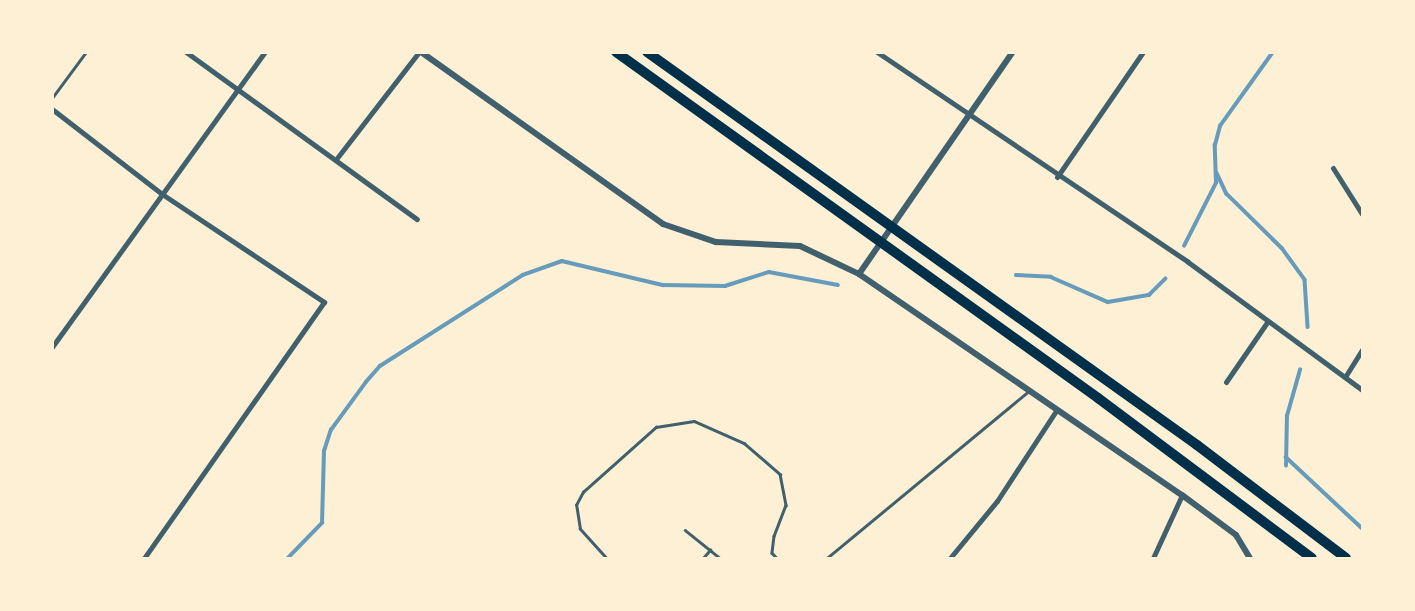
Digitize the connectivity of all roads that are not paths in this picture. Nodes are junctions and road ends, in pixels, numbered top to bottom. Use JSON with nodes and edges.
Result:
{"nodes":[{"id":1,"x":86,"y":52,"type":"edge"},
{"id":2,"x":186,"y":52,"type":"edge"},
{"id":3,"x":265,"y":52,"type":"edge"},
{"id":4,"x":420,"y":52,"type":"edge"},
{"id":5,"x":616,"y":52,"type":"edge"},
{"id":6,"x":648,"y":52,"type":"edge"},
{"id":7,"x":877,"y":52,"type":"edge"},
{"id":8,"x":1013,"y":52,"type":"edge"},
{"id":9,"x":1143,"y":52,"type":"edge"},
{"id":10,"x":239,"y":89,"type":"junction"},
{"id":11,"x":52,"y":98,"type":"edge"},
{"id":12,"x":52,"y":109,"type":"edge"},
{"id":13,"x":966,"y":116,"type":"junction"},
{"id":14,"x":337,"y":158,"type":"junction"},
{"id":15,"x":1333,"y":168,"type":"dead end"},
{"id":16,"x":1056,"y":177,"type":"junction"},
{"id":17,"x":162,"y":194,"type":"junction"},
{"id":18,"x":1363,"y":214,"type":"edge"},
{"id":19,"x":417,"y":219,"type":"dead end"},
{"id":20,"x":859,"y":274,"type":"junction"},
{"id":21,"x":1268,"y":321,"type":"junction"},
{"id":22,"x":52,"y":346,"type":"edge"},
{"id":23,"x":1363,"y":350,"type":"edge"},
{"id":24,"x":1345,"y":377,"type":"junction"},
{"id":25,"x":1226,"y":382,"type":"dead end"},
{"id":26,"x":1363,"y":390,"type":"edge"},
{"id":27,"x":1029,"y":391,"type":"junction"},
{"id":28,"x":1056,"y":411,"type":"junction"},
{"id":29,"x":1182,"y":495,"type":"junction"},
{"id":30,"x":685,"y":530,"type":"dead end"},
{"id":31,"x":710,"y":550,"type":"junction"},
{"id":32,"x":144,"y":558,"type":"edge"},
{"id":33,"x":606,"y":558,"type":"edge"},
{"id":34,"x":703,"y":558,"type":"edge"},
{"id":35,"x":720,"y":558,"type":"edge"},
{"id":36,"x":778,"y":558,"type":"edge"},
{"id":37,"x":827,"y":558,"type":"edge"},
{"id":38,"x":950,"y":558,"type":"edge"},
{"id":39,"x":1153,"y":558,"type":"edge"},
{"id":40,"x":1250,"y":558,"type":"edge"},
{"id":41,"x":1312,"y":558,"type":"edge"},
{"id":42,"x":1346,"y":558,"type":"edge"}],
"edges":[{"from":1,"to":11,"type":"lane"},
{"from":2,"to":10,"type":"street"},
{"from":3,"to":10,"type":"street"},
{"from":4,"to":14,"type":"street"},
{"from":4,"to":20,"type":"street"},
{"from":5,"to":41,"type":"highway"},
{"from":6,"to":42,"type":"highway"},
{"from":7,"to":13,"type":"street"},
{"from":8,"to":13,"type":"street"},
{"from":9,"to":16,"type":"street"},
{"from":10,"to":14,"type":"street"},
{"from":10,"to":17,"type":"street"},
{"from":12,"to":17,"type":"street"},
{"from":13,"to":16,"type":"street"},
{"from":13,"to":20,"type":"street"},
{"from":14,"to":19,"type":"street"},
{"from":15,"to":18,"type":"street"},
{"from":16,"to":21,"type":"street"},
{"from":17,"to":22,"type":"street"},
{"from":17,"to":32,"type":"street"},
{"from":20,"to":27,"type":"street"},
{"from":21,"to":24,"type":"street"},
{"from":21,"to":25,"type":"street"},
{"from":23,"to":24,"type":"street"},
{"from":24,"to":26,"type":"street"},
{"from":27,"to":28,"type":"street"},
{"from":27,"to":37,"type":"lane"},
{"from":28,"to":29,"type":"street"},
{"from":28,"to":38,"type":"street"},
{"from":29,"to":39,"type":"street"},
{"from":29,"to":40,"type":"street"},
{"from":30,"to":31,"type":"lane"},
{"from":31,"to":34,"type":"lane"},
{"from":31,"to":35,"type":"lane"},
{"from":33,"to":36,"type":"lane"}]}
